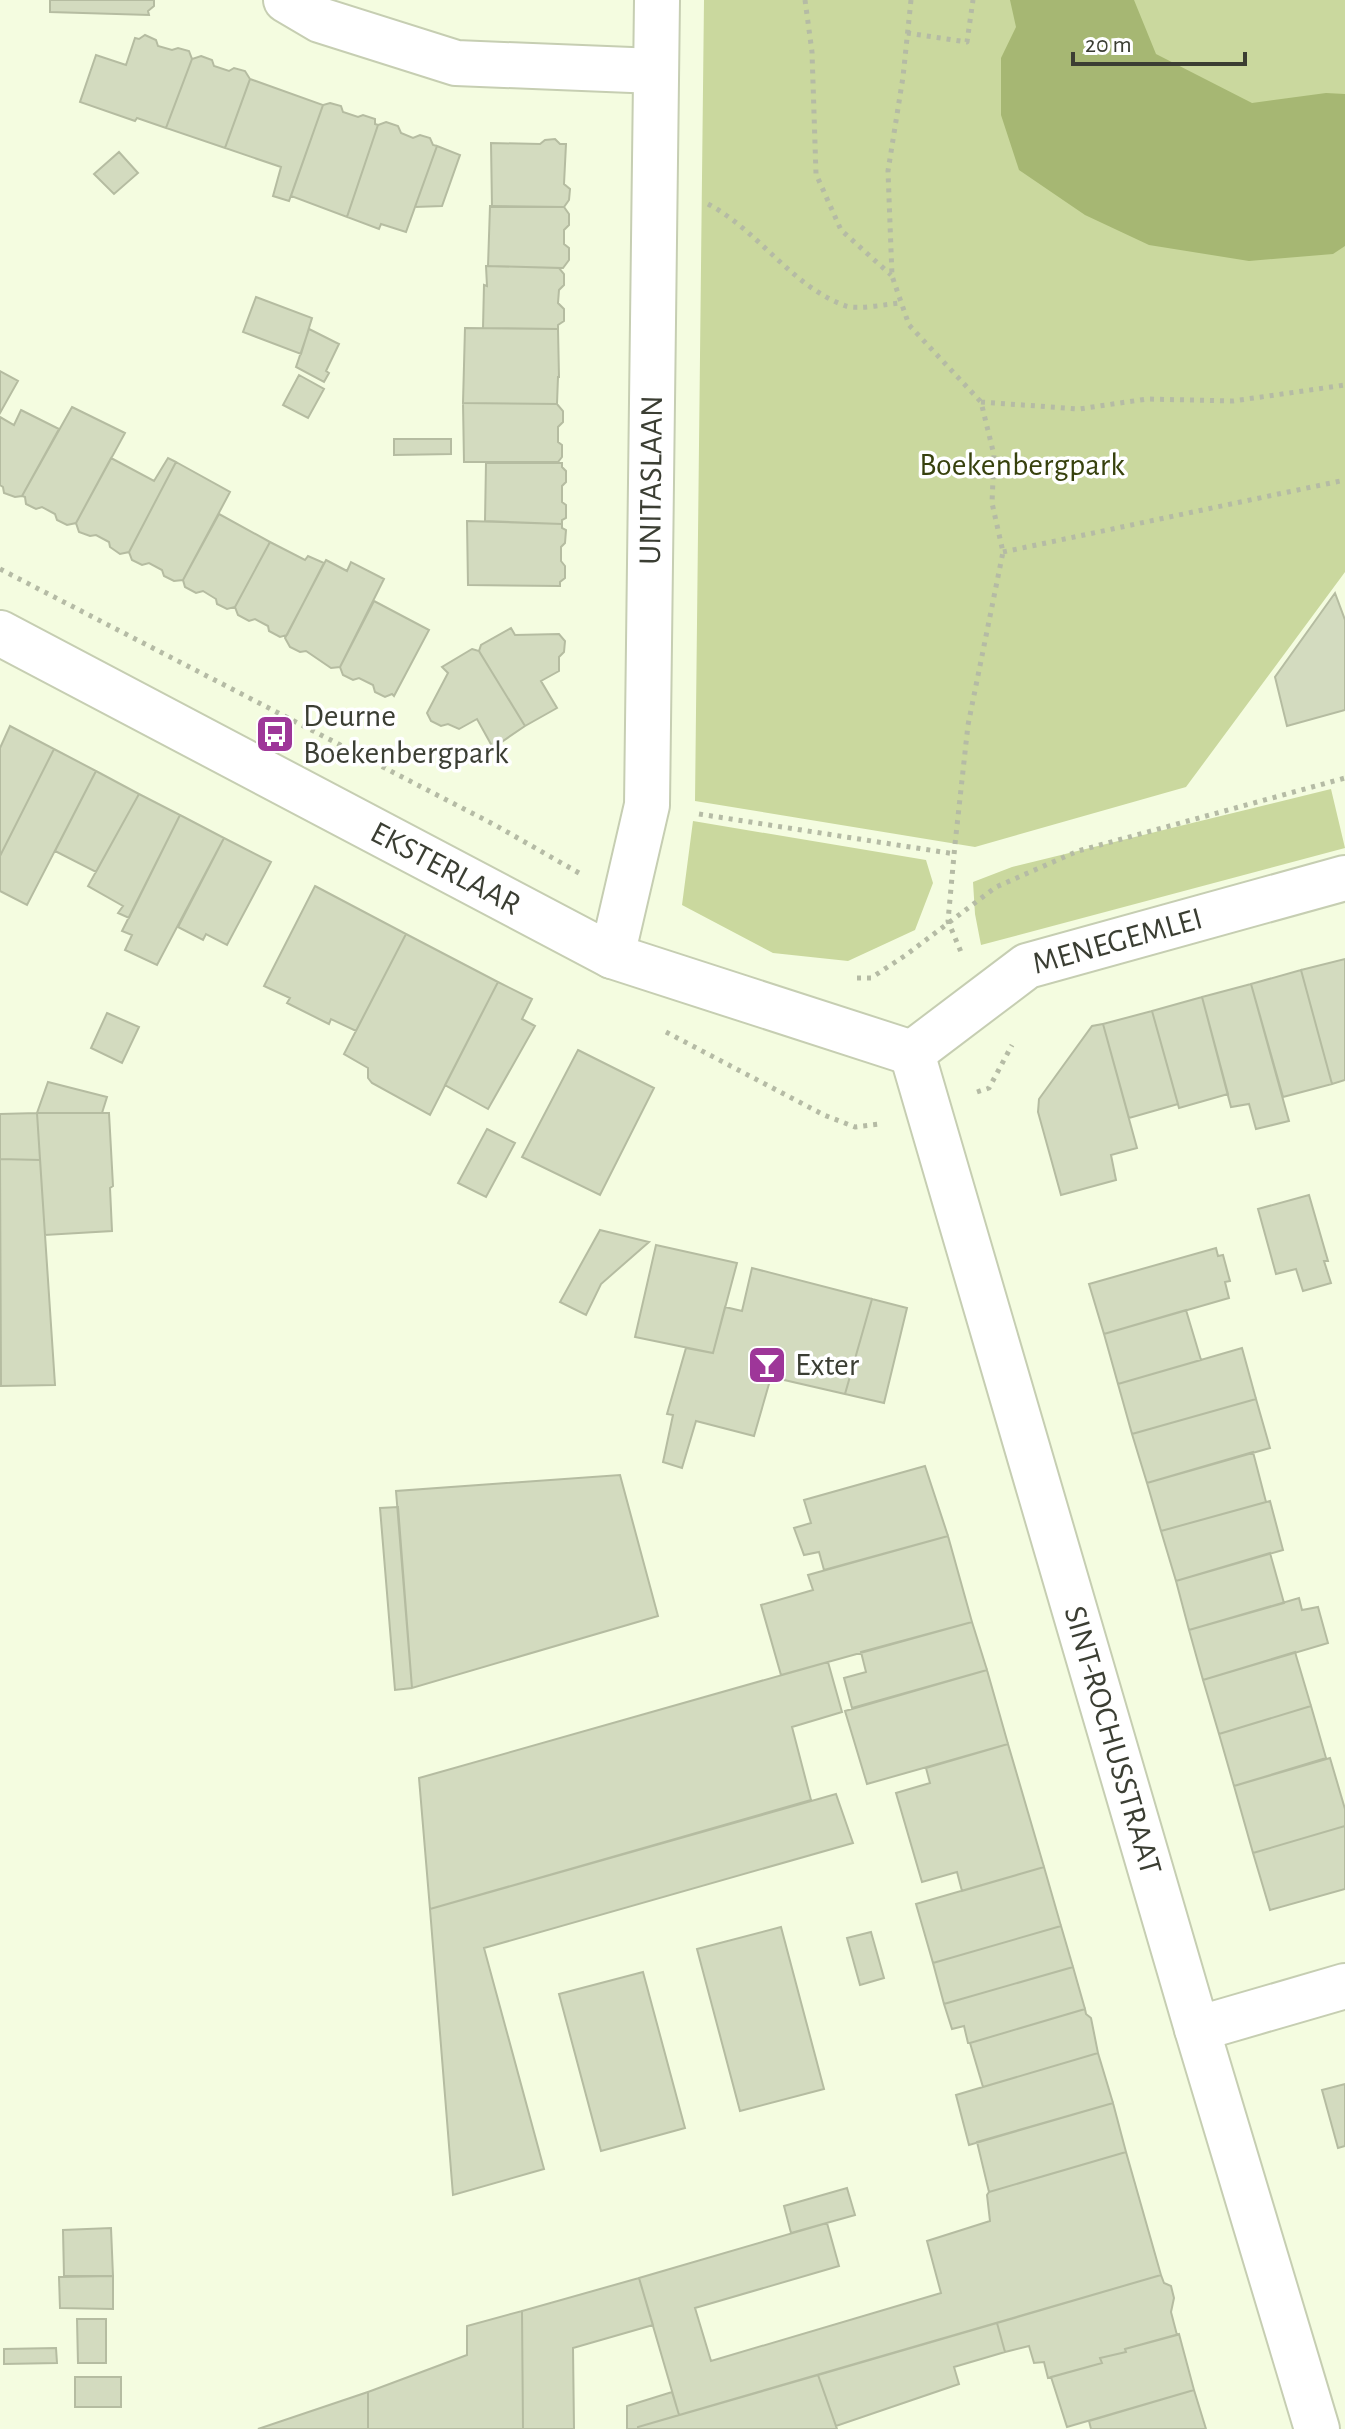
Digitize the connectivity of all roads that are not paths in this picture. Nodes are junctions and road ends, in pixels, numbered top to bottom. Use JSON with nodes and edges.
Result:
{"nodes":[{"id":1,"x":286,"y":0,"type":"edge"},
{"id":2,"x":657,"y":0,"type":"edge"},
{"id":3,"x":656,"y":71,"type":"junction"},
{"id":4,"x":0,"y":633,"type":"edge"},
{"id":5,"x":1345,"y":878,"type":"edge"},
{"id":6,"x":612,"y":956,"type":"junction"},
{"id":7,"x":912,"y":1053,"type":"junction"},
{"id":8,"x":1345,"y":1986,"type":"edge"},
{"id":9,"x":1197,"y":2029,"type":"junction"},
{"id":10,"x":1317,"y":2429,"type":"edge"}],
"edges":[{"from":1,"to":3,"type":"street"},
{"from":2,"to":3,"type":"street","name":"UNITASLAAN"},
{"from":3,"to":6,"type":"street","name":"UNITASLAAN"},
{"from":4,"to":6,"type":"street","name":"EKSTERLAAR"},
{"from":5,"to":7,"type":"street","name":"MENEGEMLEI"},
{"from":6,"to":7,"type":"street","name":"EKSTERLAAR"},
{"from":7,"to":9,"type":"street","name":"SINT-ROCHUSSTRAAT"},
{"from":8,"to":9,"type":"street"},
{"from":9,"to":10,"type":"street","name":"SINT-ROCHUSSTRAAT"}]}
